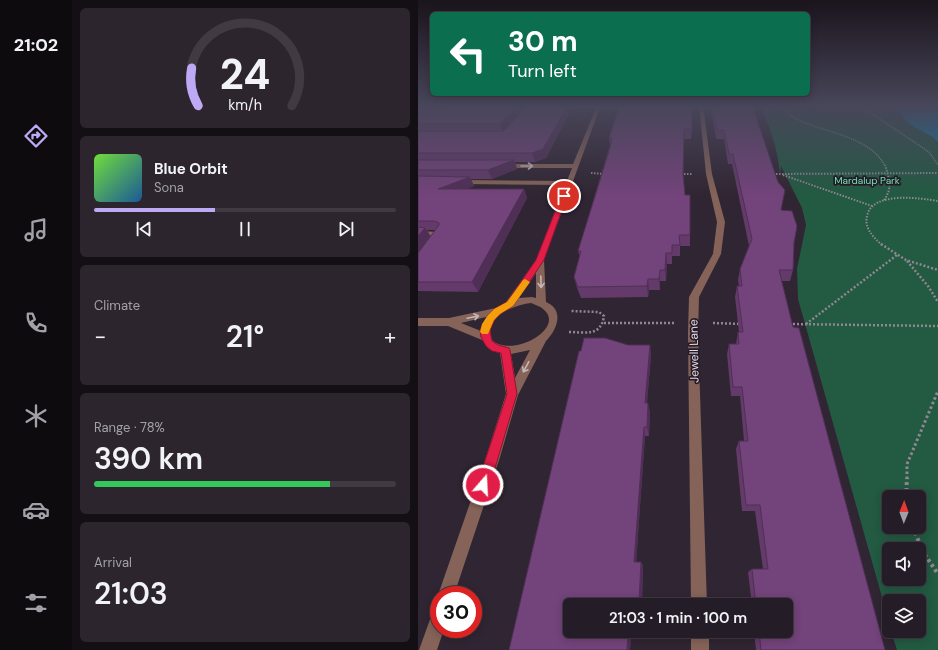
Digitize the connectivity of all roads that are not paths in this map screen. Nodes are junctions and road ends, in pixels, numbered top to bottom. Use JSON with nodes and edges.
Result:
{"nodes":[{"id":1,"x":587,"y":135,"type":"edge"},
{"id":2,"x":705,"y":135,"type":"edge"},
{"id":3,"x":498,"y":166,"type":"edge"},
{"id":4,"x":575,"y":166,"type":"junction"},
{"id":5,"x":450,"y":182,"type":"edge"},
{"id":6,"x":569,"y":183,"type":"junction"},
{"id":7,"x":418,"y":234,"type":"edge"},
{"id":8,"x":431,"y":246,"type":"edge"},
{"id":9,"x":540,"y":260,"type":"junction"},
{"id":10,"x":541,"y":303,"type":"junction"},
{"id":11,"x":510,"y":304,"type":"junction"},
{"id":12,"x":497,"y":312,"type":"junction"},
{"id":13,"x":418,"y":322,"type":"edge"},
{"id":14,"x":449,"y":322,"type":"junction"},
{"id":15,"x":485,"y":337,"type":"junction"},
{"id":16,"x":541,"y":340,"type":"junction"},
{"id":17,"x":505,"y":350,"type":"junction"},
{"id":18,"x":512,"y":394,"type":"junction"},
{"id":19,"x":449,"y":586,"type":"edge"},
{"id":20,"x":699,"y":598,"type":"edge"},
{"id":21,"x":432,"y":638,"type":"edge"},
{"id":22,"x":700,"y":638,"type":"edge"},
{"id":23,"x":428,"y":650,"type":"edge"},
{"id":24,"x":700,"y":650,"type":"edge"}],
"edges":[{"from":1,"to":4,"type":"street"},
{"from":2,"to":20,"type":"street","name":"Jewell Lane"},
{"from":3,"to":4,"type":"street","one_way":true},
{"from":4,"to":6,"type":"street"},
{"from":5,"to":6,"type":"street"},
{"from":6,"to":9,"type":"street"},
{"from":7,"to":8,"type":"street"},
{"from":9,"to":10,"type":"street","one_way":true},
{"from":9,"to":11,"type":"street"},
{"from":10,"to":11,"type":"street"},
{"from":10,"to":16,"type":"street"},
{"from":11,"to":12,"type":"street"},
{"from":14,"to":12,"type":"street","one_way":true},
{"from":12,"to":15,"type":"street"},
{"from":13,"to":14,"type":"street"},
{"from":14,"to":15,"type":"street"},
{"from":15,"to":17,"type":"street"},
{"from":16,"to":17,"type":"street"},
{"from":16,"to":18,"type":"street","one_way":true},
{"from":17,"to":18,"type":"street"},
{"from":18,"to":19,"type":"street"},
{"from":21,"to":23,"type":"street"},
{"from":22,"to":24,"type":"street"}]}
